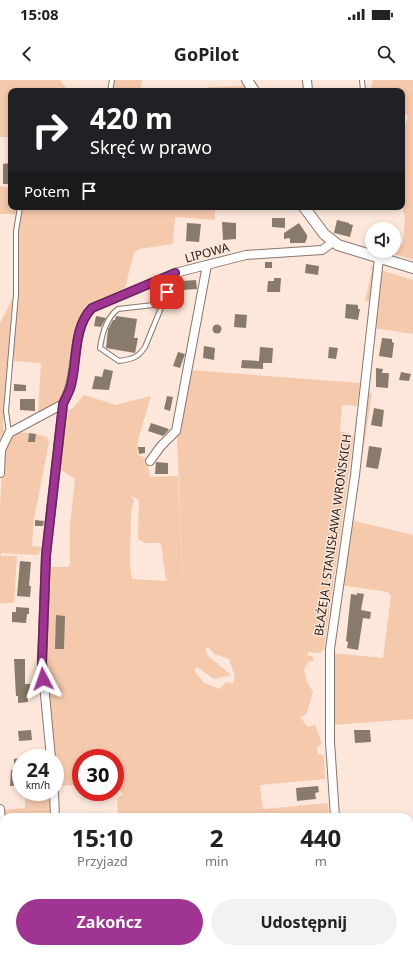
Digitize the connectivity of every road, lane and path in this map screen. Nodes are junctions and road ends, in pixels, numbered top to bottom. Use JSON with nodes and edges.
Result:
{"nodes":[{"id":1,"x":20,"y":210,"type":"edge"},
{"id":2,"x":306,"y":210,"type":"edge"},
{"id":3,"x":333,"y":242,"type":"junction"},
{"id":4,"x":365,"y":253,"type":"edge"},
{"id":5,"x":379,"y":258,"type":"joint"},
{"id":6,"x":207,"y":265,"type":"junction"},
{"id":7,"x":413,"y":268,"type":"edge"},
{"id":8,"x":175,"y":273,"type":"junction"},
{"id":9,"x":162,"y":304,"type":"junction"},
{"id":10,"x":63,"y":404,"type":"junction"},
{"id":11,"x":9,"y":433,"type":"junction"},
{"id":12,"x":1,"y":450,"type":"edge"},
{"id":13,"x":150,"y":461,"type":"dead end"},
{"id":14,"x":0,"y":473,"type":"edge"},
{"id":15,"x":51,"y":749,"type":"edge"},
{"id":16,"x":54,"y":801,"type":"edge"},
{"id":17,"x":55,"y":813,"type":"edge"},
{"id":18,"x":335,"y":813,"type":"edge"}],
"edges":[{"from":1,"to":11,"type":"lane"},
{"from":2,"to":3,"type":"street"},
{"from":3,"to":4,"type":"street"},
{"from":3,"to":6,"type":"street","name":"LIPOWA"},
{"from":5,"to":7,"type":"street"},
{"from":5,"to":18,"type":"street","name":"BŁAŻEJA I STANISŁAWA WROŃSKICH"},
{"from":6,"to":8,"type":"street","name":"LIPOWA"},
{"from":6,"to":13,"type":"street"},
{"from":8,"to":9,"type":"lane"},
{"from":8,"to":10,"type":"street","name":"LIPOWA"},
{"from":9,"to":9,"type":"lane"},
{"from":10,"to":11,"type":"street"},
{"from":10,"to":15,"type":"street","name":"LIPOWA"},
{"from":11,"to":12,"type":"street"},
{"from":12,"to":14,"type":"street"},
{"from":16,"to":17,"type":"street"}]}
